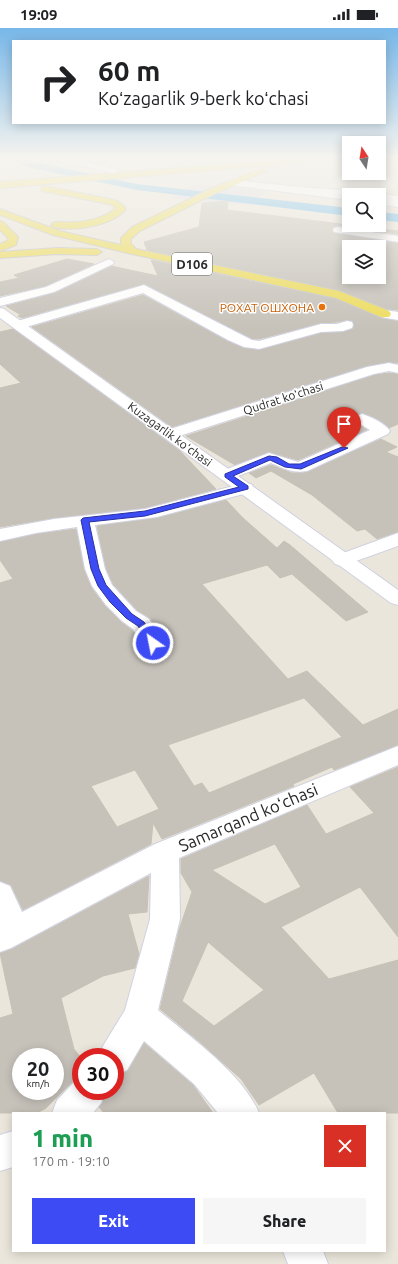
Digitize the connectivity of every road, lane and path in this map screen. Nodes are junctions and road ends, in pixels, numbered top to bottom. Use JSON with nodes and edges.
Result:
{"nodes":[{"id":1,"x":7,"y":215,"type":"edge"},
{"id":2,"x":115,"y":215,"type":"edge"},
{"id":3,"x":167,"y":215,"type":"edge"},
{"id":4,"x":27,"y":222,"type":"junction"},
{"id":5,"x":0,"y":223,"type":"edge"},
{"id":6,"x":338,"y":230,"type":"dead end"},
{"id":7,"x":398,"y":239,"type":"edge"},
{"id":8,"x":0,"y":248,"type":"edge"},
{"id":9,"x":130,"y":254,"type":"junction"},
{"id":10,"x":0,"y":255,"type":"edge"},
{"id":11,"x":109,"y":262,"type":"dead end"},
{"id":12,"x":0,"y":302,"type":"edge"},
{"id":13,"x":0,"y":312,"type":"edge"},
{"id":14,"x":385,"y":314,"type":"joint"},
{"id":15,"x":398,"y":316,"type":"edge"},
{"id":16,"x":19,"y":325,"type":"junction"},
{"id":17,"x":348,"y":325,"type":"dead end"},
{"id":18,"x":398,"y":369,"type":"edge"},
{"id":19,"x":362,"y":419,"type":"dead end"},
{"id":20,"x":170,"y":434,"type":"junction"},
{"id":21,"x":228,"y":475,"type":"junction"},
{"id":22,"x":245,"y":488,"type":"junction"},
{"id":23,"x":85,"y":520,"type":"junction"},
{"id":24,"x":0,"y":535,"type":"edge"},
{"id":25,"x":398,"y":539,"type":"edge"},
{"id":26,"x":342,"y":560,"type":"junction"},
{"id":27,"x":398,"y":599,"type":"edge"},
{"id":28,"x":153,"y":643,"type":"dead end"},
{"id":29,"x":398,"y":755,"type":"edge"},
{"id":30,"x":165,"y":852,"type":"junction"},
{"id":31,"x":0,"y":895,"type":"edge"},
{"id":32,"x":7,"y":934,"type":"edge"},
{"id":33,"x":140,"y":1016,"type":"junction"},
{"id":34,"x":121,"y":1048,"type":"edge"},
{"id":35,"x":81,"y":1100,"type":"edge"},
{"id":36,"x":71,"y":1112,"type":"edge"},
{"id":37,"x":240,"y":1112,"type":"edge"},
{"id":38,"x":12,"y":1149,"type":"edge"},
{"id":39,"x":0,"y":1154,"type":"edge"},
{"id":40,"x":303,"y":1252,"type":"edge"},
{"id":41,"x":308,"y":1264,"type":"edge"}],
"edges":[{"from":1,"to":4,"type":"main road","number":"D106"},
{"from":2,"to":4,"type":"main road"},
{"from":3,"to":9,"type":"main road"},
{"from":4,"to":9,"type":"main road","number":"D106"},
{"from":5,"to":8,"type":"main road"},
{"from":5,"to":9,"type":"main road","number":"D106"},
{"from":6,"to":7,"type":"street"},
{"from":9,"to":10,"type":"main road"},
{"from":9,"to":14,"type":"main road","number":"D106"},
{"from":11,"to":12,"type":"street"},
{"from":13,"to":16,"type":"street","name":"Kuzagarlik koʻchasi"},
{"from":14,"to":15,"type":"street","number":"D106"},
{"from":16,"to":17,"type":"street"},
{"from":16,"to":20,"type":"street","name":"Kuzagarlik koʻchasi"},
{"from":18,"to":20,"type":"street","name":"Qudrat koʻchasi"},
{"from":19,"to":21,"type":"street"},
{"from":20,"to":21,"type":"street","name":"Kuzagarlik koʻchasi"},
{"from":21,"to":22,"type":"street","name":"Kuzagarlik koʻchasi"},
{"from":22,"to":23,"type":"street"},
{"from":22,"to":26,"type":"street","name":"Kuzagarlik koʻchasi"},
{"from":23,"to":24,"type":"street"},
{"from":23,"to":28,"type":"street"},
{"from":25,"to":26,"type":"street"},
{"from":26,"to":27,"type":"street","name":"Kuzagarlik koʻchasi"},
{"from":29,"to":30,"type":"street","name":"Samarqand koʻchasi"},
{"from":30,"to":32,"type":"street"},
{"from":30,"to":33,"type":"street","name":"Samarqand koʻchasi"},
{"from":31,"to":32,"type":"street"},
{"from":33,"to":34,"type":"street","name":"Samarqand koʻchasi"},
{"from":33,"to":37,"type":"street"},
{"from":35,"to":36,"type":"street"},
{"from":38,"to":39,"type":"street"},
{"from":40,"to":41,"type":"street"}]}
